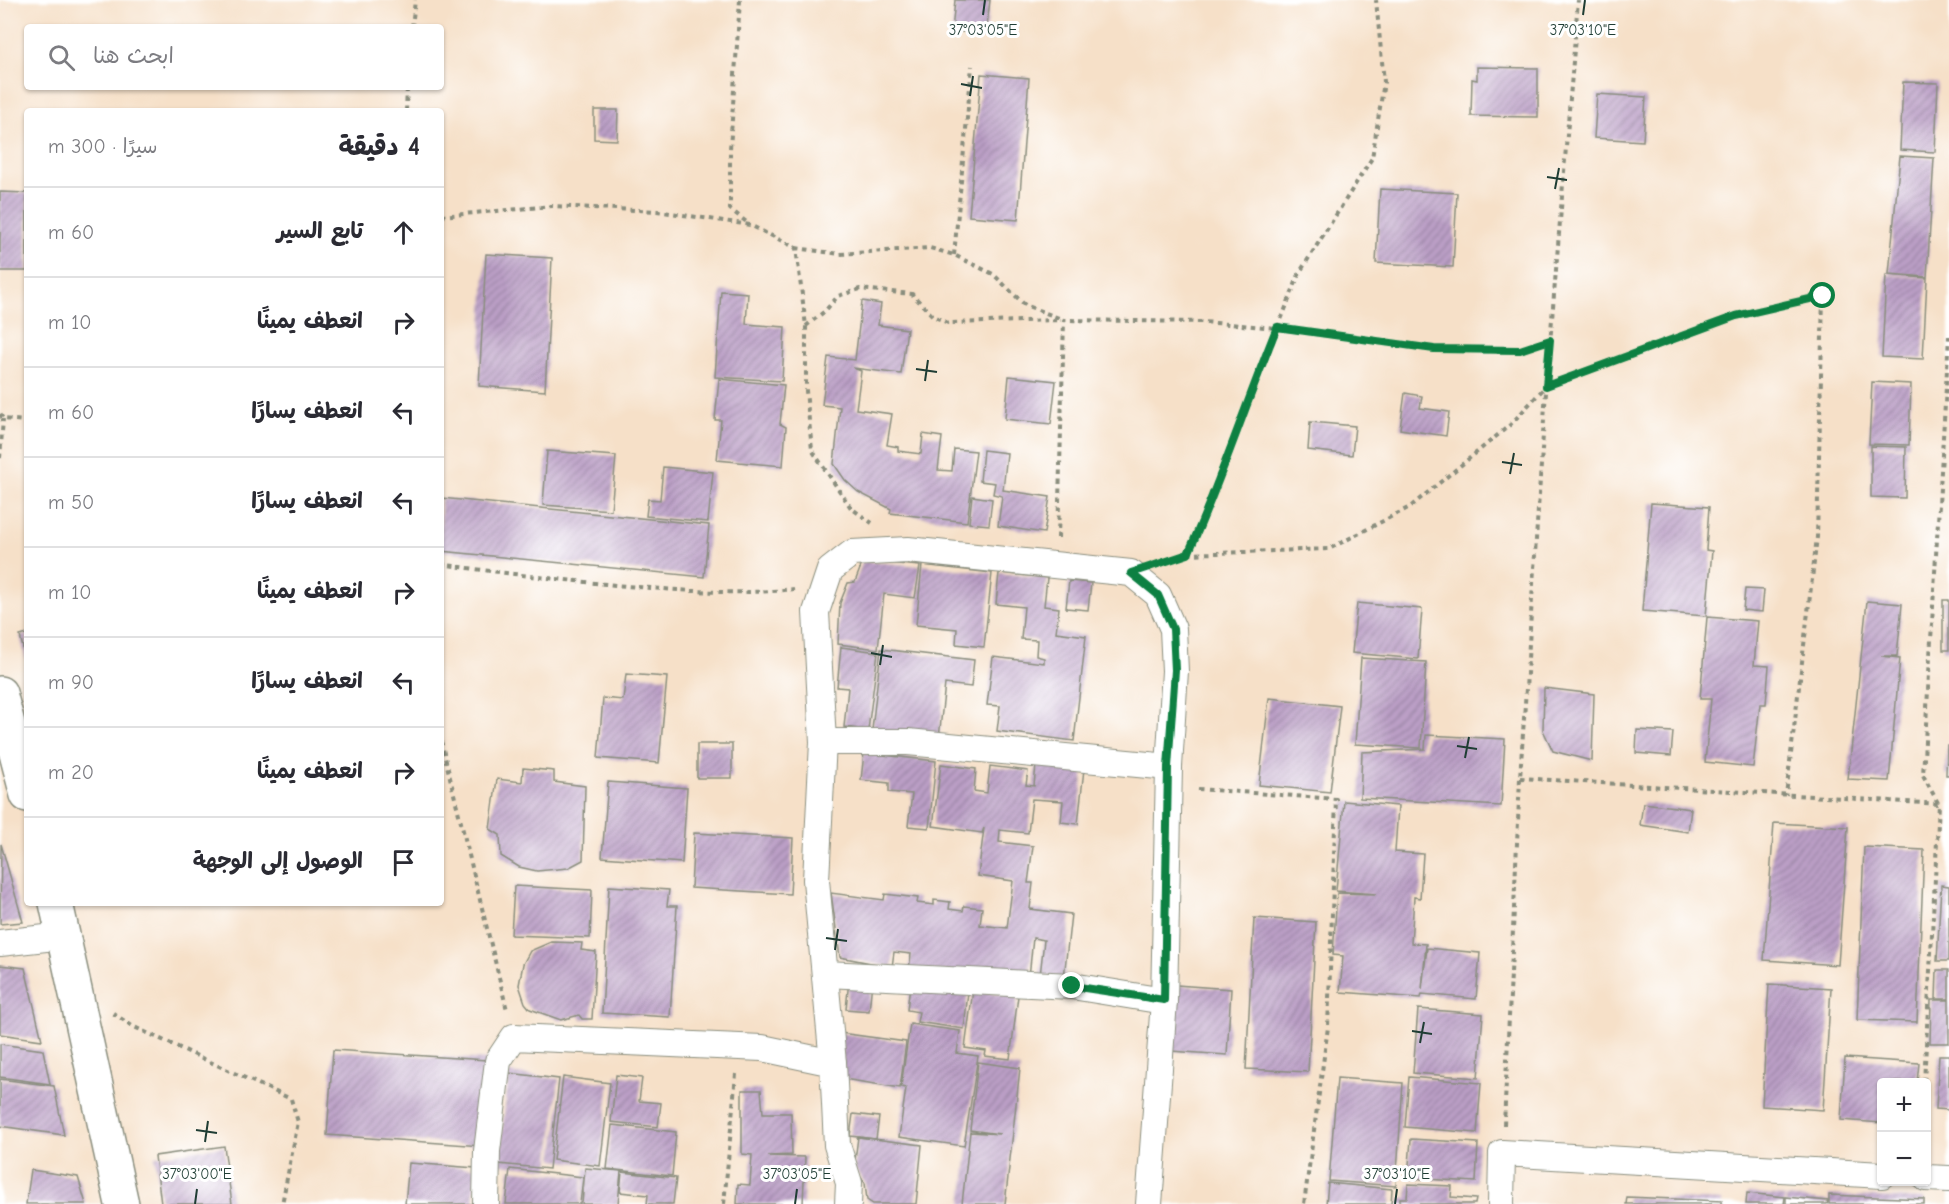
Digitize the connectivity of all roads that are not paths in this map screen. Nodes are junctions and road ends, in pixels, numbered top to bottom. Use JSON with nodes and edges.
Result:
{"nodes":[{"id":1,"x":0,"y":693,"type":"edge"},
{"id":2,"x":823,"y":742,"type":"junction"},
{"id":3,"x":1168,"y":777,"type":"junction"},
{"id":4,"x":24,"y":784,"type":"edge"},
{"id":5,"x":57,"y":906,"type":"edge"},
{"id":6,"x":64,"y":936,"type":"junction"},
{"id":7,"x":0,"y":943,"type":"edge"},
{"id":8,"x":826,"y":974,"type":"junction"},
{"id":9,"x":1164,"y":1000,"type":"junction"},
{"id":10,"x":833,"y":1063,"type":"junction"},
{"id":11,"x":1877,"y":1175,"type":"edge"},
{"id":12,"x":1931,"y":1178,"type":"edge"},
{"id":13,"x":1949,"y":1179,"type":"edge"},
{"id":14,"x":123,"y":1204,"type":"edge"},
{"id":15,"x":486,"y":1204,"type":"edge"},
{"id":16,"x":848,"y":1204,"type":"edge"},
{"id":17,"x":1149,"y":1204,"type":"edge"},
{"id":18,"x":1501,"y":1204,"type":"edge"}],
"edges":[{"from":1,"to":4,"type":"street"},
{"from":2,"to":3,"type":"street"},
{"from":2,"to":3,"type":"street"},
{"from":2,"to":8,"type":"street"},
{"from":3,"to":9,"type":"street"},
{"from":5,"to":6,"type":"street"},
{"from":6,"to":7,"type":"street"},
{"from":6,"to":14,"type":"street"},
{"from":8,"to":9,"type":"street"},
{"from":8,"to":10,"type":"street"},
{"from":9,"to":17,"type":"street"},
{"from":10,"to":15,"type":"street"},
{"from":10,"to":16,"type":"street"},
{"from":11,"to":18,"type":"street"},
{"from":12,"to":13,"type":"street"}]}
